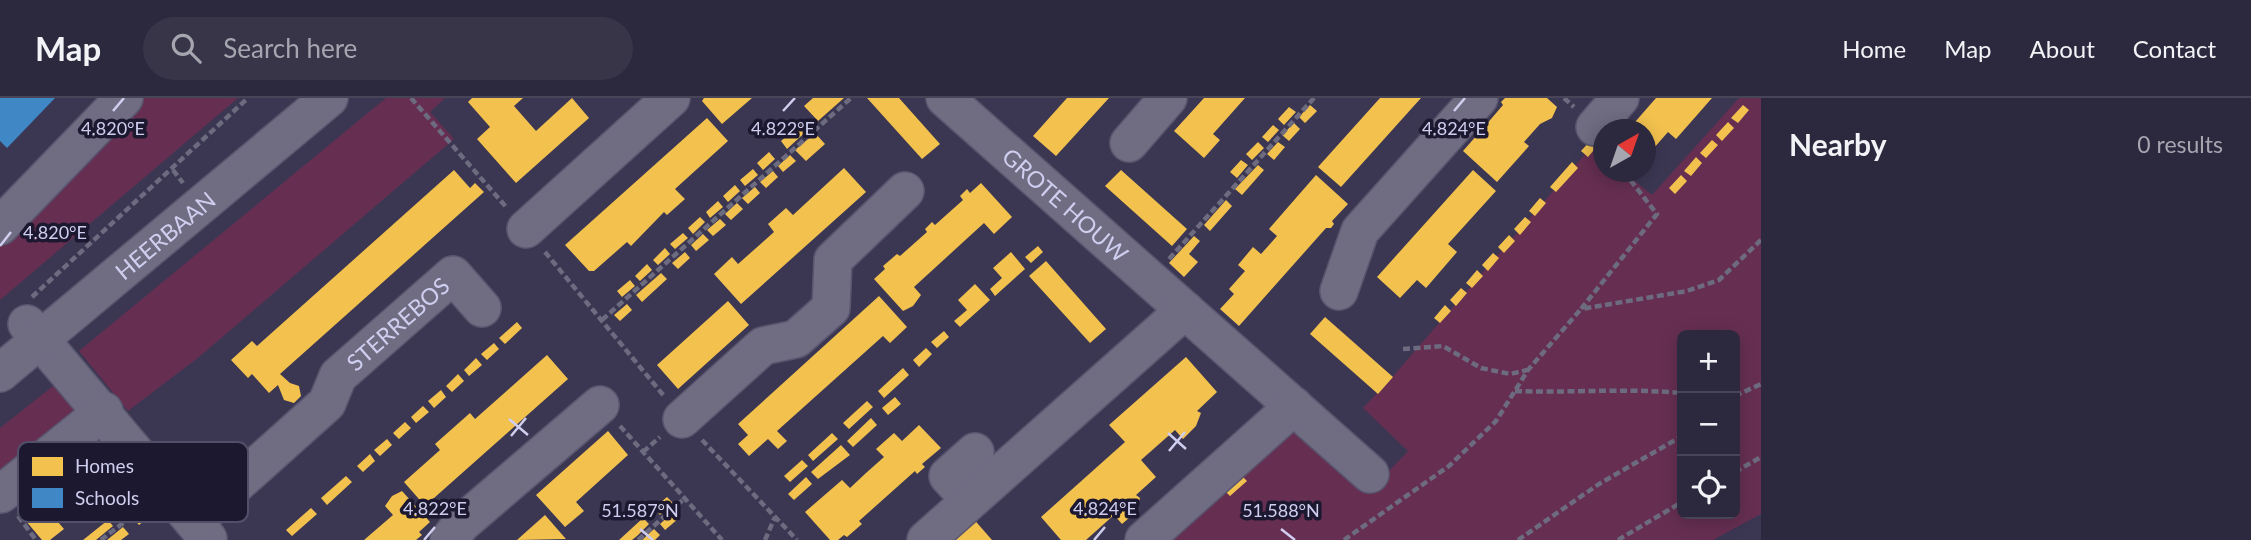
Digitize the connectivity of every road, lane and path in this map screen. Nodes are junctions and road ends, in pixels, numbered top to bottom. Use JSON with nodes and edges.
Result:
{"nodes":[{"id":1,"x":124,"y":98,"type":"edge"},
{"id":2,"x":248,"y":98,"type":"edge"},
{"id":3,"x":291,"y":98,"type":"edge"},
{"id":4,"x":329,"y":98,"type":"edge"},
{"id":5,"x":411,"y":98,"type":"edge"},
{"id":6,"x":671,"y":98,"type":"edge"},
{"id":7,"x":851,"y":98,"type":"edge"},
{"id":8,"x":1168,"y":98,"type":"edge"},
{"id":9,"x":1314,"y":98,"type":"edge"},
{"id":10,"x":1479,"y":98,"type":"edge"},
{"id":11,"x":1620,"y":98,"type":"edge"},
{"id":12,"x":952,"y":100,"type":"edge"},
{"id":13,"x":1602,"y":119,"type":"edge"},
{"id":14,"x":1129,"y":144,"type":"dead end"},
{"id":15,"x":1632,"y":182,"type":"edge"},
{"id":16,"x":905,"y":191,"type":"dead end"},
{"id":17,"x":0,"y":226,"type":"edge"},
{"id":18,"x":526,"y":229,"type":"junction"},
{"id":19,"x":1761,"y":240,"type":"edge"},
{"id":20,"x":1150,"y":279,"type":"junction"},
{"id":21,"x":1339,"y":291,"type":"dead end"},
{"id":22,"x":482,"y":308,"type":"dead end"},
{"id":23,"x":1581,"y":309,"type":"junction"},
{"id":24,"x":1185,"y":310,"type":"junction"},
{"id":25,"x":602,"y":320,"type":"junction"},
{"id":26,"x":32,"y":322,"type":"junction"},
{"id":27,"x":0,"y":349,"type":"edge"},
{"id":28,"x":1403,"y":349,"type":"dead end"},
{"id":29,"x":1528,"y":369,"type":"junction"},
{"id":30,"x":0,"y":373,"type":"edge"},
{"id":31,"x":1761,"y":384,"type":"edge"},
{"id":32,"x":1515,"y":391,"type":"junction"},
{"id":33,"x":1677,"y":393,"type":"edge"},
{"id":34,"x":1740,"y":394,"type":"edge"},
{"id":35,"x":600,"y":405,"type":"joint"},
{"id":36,"x":1294,"y":406,"type":"junction"},
{"id":37,"x":104,"y":411,"type":"junction"},
{"id":38,"x":682,"y":419,"type":"junction"},
{"id":39,"x":1677,"y":439,"type":"edge"},
{"id":40,"x":66,"y":442,"type":"edge"},
{"id":41,"x":129,"y":442,"type":"edge"},
{"id":42,"x":975,"y":452,"type":"dead end"},
{"id":43,"x":1761,"y":457,"type":"edge"},
{"id":44,"x":1740,"y":469,"type":"edge"},
{"id":45,"x":1370,"y":474,"type":"dead end"},
{"id":46,"x":18,"y":480,"type":"edge"},
{"id":47,"x":248,"y":483,"type":"edge"},
{"id":48,"x":1,"y":494,"type":"edge"},
{"id":49,"x":685,"y":498,"type":"junction"},
{"id":50,"x":970,"y":500,"type":"junction"},
{"id":51,"x":1677,"y":505,"type":"edge"},
{"id":52,"x":775,"y":517,"type":"junction"},
{"id":53,"x":124,"y":522,"type":"edge"},
{"id":54,"x":101,"y":540,"type":"edge"},
{"id":55,"x":449,"y":540,"type":"edge"},
{"id":56,"x":638,"y":540,"type":"edge"},
{"id":57,"x":722,"y":540,"type":"edge"},
{"id":58,"x":765,"y":540,"type":"edge"},
{"id":59,"x":797,"y":540,"type":"edge"},
{"id":60,"x":926,"y":540,"type":"edge"},
{"id":61,"x":1144,"y":540,"type":"edge"},
{"id":62,"x":1344,"y":540,"type":"edge"},
{"id":63,"x":1518,"y":540,"type":"edge"},
{"id":64,"x":1618,"y":540,"type":"edge"}],
"edges":[{"from":1,"to":17,"type":"street"},
{"from":2,"to":26,"type":"path","name":"HEERBAAN"},
{"from":3,"to":26,"type":"street","name":"HEERBAAN"},
{"from":4,"to":26,"type":"street","name":"HEERBAAN"},
{"from":5,"to":18,"type":"path"},
{"from":6,"to":18,"type":"street"},
{"from":7,"to":25,"type":"path"},
{"from":8,"to":14,"type":"street"},
{"from":9,"to":20,"type":"path"},
{"from":10,"to":21,"type":"street"},
{"from":11,"to":13,"type":"street"},
{"from":12,"to":20,"type":"street","name":"GROTE HOUW"},
{"from":15,"to":23,"type":"path"},
{"from":16,"to":38,"type":"street"},
{"from":18,"to":25,"type":"path"},
{"from":19,"to":23,"type":"path"},
{"from":20,"to":24,"type":"street","name":"GROTE HOUW"},
{"from":22,"to":47,"type":"street","name":"STERREBOS"},
{"from":23,"to":29,"type":"path"},
{"from":24,"to":36,"type":"street","name":"GROTE HOUW"},
{"from":24,"to":50,"type":"street"},
{"from":25,"to":38,"type":"path"},
{"from":26,"to":27,"type":"street","name":"HEERBAAN"},
{"from":26,"to":30,"type":"street","name":"HEERBAAN"},
{"from":26,"to":37,"type":"street","name":"STERREBOS"},
{"from":28,"to":29,"type":"path"},
{"from":29,"to":32,"type":"path"},
{"from":31,"to":34,"type":"path"},
{"from":32,"to":33,"type":"path"},
{"from":32,"to":62,"type":"path"},
{"from":35,"to":49,"type":"path"},
{"from":35,"to":55,"type":"street"},
{"from":36,"to":45,"type":"street","name":"GROTE HOUW"},
{"from":36,"to":61,"type":"street"},
{"from":37,"to":40,"type":"street"},
{"from":37,"to":41,"type":"street","name":"STERREBOS"},
{"from":38,"to":52,"type":"path"},
{"from":39,"to":63,"type":"path"},
{"from":42,"to":50,"type":"street"},
{"from":43,"to":44,"type":"path"},
{"from":46,"to":48,"type":"street"},
{"from":49,"to":56,"type":"path"},
{"from":49,"to":57,"type":"path"},
{"from":50,"to":60,"type":"street"},
{"from":51,"to":64,"type":"path"},
{"from":52,"to":58,"type":"path"},
{"from":52,"to":59,"type":"path"},
{"from":53,"to":54,"type":"path"}]}
